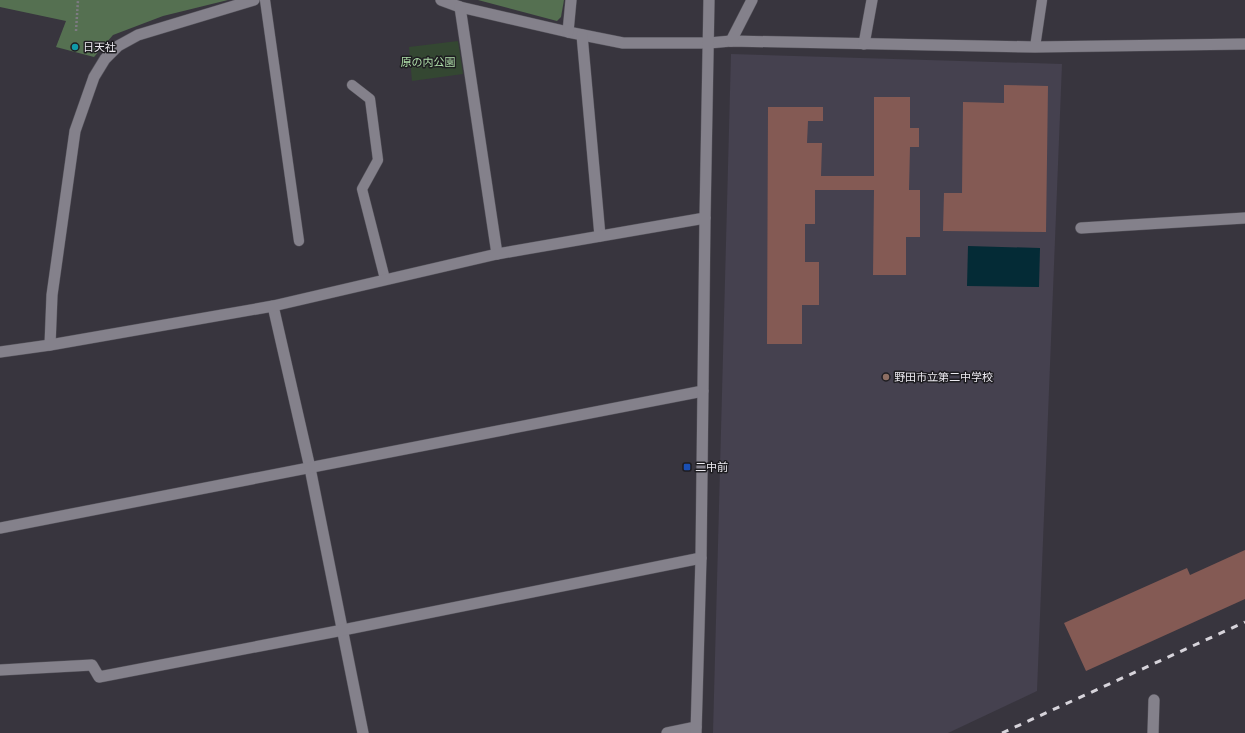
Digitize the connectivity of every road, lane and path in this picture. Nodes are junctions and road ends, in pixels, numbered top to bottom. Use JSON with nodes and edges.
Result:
{"nodes":[{"id":1,"x":78,"y":0,"type":"edge"},
{"id":2,"x":254,"y":0,"type":"edge"},
{"id":3,"x":265,"y":0,"type":"edge"},
{"id":4,"x":441,"y":0,"type":"edge"},
{"id":5,"x":571,"y":0,"type":"edge"},
{"id":6,"x":709,"y":0,"type":"edge"},
{"id":7,"x":752,"y":0,"type":"edge"},
{"id":8,"x":872,"y":0,"type":"edge"},
{"id":9,"x":1042,"y":0,"type":"edge"},
{"id":10,"x":460,"y":7,"type":"junction"},
{"id":11,"x":76,"y":31,"type":"dead end"},
{"id":12,"x":568,"y":32,"type":"junction"},
{"id":13,"x":582,"y":35,"type":"junction"},
{"id":14,"x":732,"y":41,"type":"junction"},
{"id":15,"x":708,"y":43,"type":"junction"},
{"id":16,"x":864,"y":44,"type":"junction"},
{"id":17,"x":1245,"y":44,"type":"edge"},
{"id":18,"x":1034,"y":47,"type":"junction"},
{"id":19,"x":352,"y":86,"type":"dead end"},
{"id":20,"x":705,"y":218,"type":"junction"},
{"id":21,"x":1245,"y":218,"type":"edge"},
{"id":22,"x":1081,"y":228,"type":"dead end"},
{"id":23,"x":600,"y":236,"type":"junction"},
{"id":24,"x":299,"y":241,"type":"dead end"},
{"id":25,"x":497,"y":254,"type":"junction"},
{"id":26,"x":385,"y":279,"type":"junction"},
{"id":27,"x":273,"y":306,"type":"junction"},
{"id":28,"x":50,"y":345,"type":"junction"},
{"id":29,"x":0,"y":352,"type":"edge"},
{"id":30,"x":703,"y":391,"type":"junction"},
{"id":31,"x":310,"y":468,"type":"junction"},
{"id":32,"x":0,"y":528,"type":"edge"},
{"id":33,"x":701,"y":558,"type":"junction"},
{"id":34,"x":343,"y":630,"type":"junction"},
{"id":35,"x":0,"y":670,"type":"edge"},
{"id":36,"x":1154,"y":700,"type":"dead end"},
{"id":37,"x":696,"y":730,"type":"edge"},
{"id":38,"x":363,"y":733,"type":"edge"},
{"id":39,"x":667,"y":733,"type":"edge"},
{"id":40,"x":1152,"y":733,"type":"edge"}],
"edges":[{"from":1,"to":11,"type":"path"},
{"from":2,"to":28,"type":"street"},
{"from":3,"to":24,"type":"lane"},
{"from":4,"to":10,"type":"street"},
{"from":5,"to":12,"type":"street"},
{"from":6,"to":15,"type":"street"},
{"from":7,"to":14,"type":"street"},
{"from":8,"to":16,"type":"street"},
{"from":9,"to":18,"type":"lane"},
{"from":10,"to":12,"type":"street"},
{"from":10,"to":25,"type":"street"},
{"from":12,"to":13,"type":"street"},
{"from":13,"to":15,"type":"street"},
{"from":13,"to":23,"type":"street"},
{"from":14,"to":15,"type":"street"},
{"from":14,"to":16,"type":"street"},
{"from":15,"to":20,"type":"street"},
{"from":16,"to":18,"type":"street"},
{"from":17,"to":18,"type":"street"},
{"from":19,"to":26,"type":"lane"},
{"from":20,"to":23,"type":"street"},
{"from":20,"to":30,"type":"street"},
{"from":21,"to":22,"type":"street"},
{"from":23,"to":25,"type":"street"},
{"from":25,"to":26,"type":"street"},
{"from":26,"to":27,"type":"street"},
{"from":27,"to":28,"type":"street"},
{"from":27,"to":31,"type":"street"},
{"from":28,"to":29,"type":"street"},
{"from":30,"to":31,"type":"street"},
{"from":30,"to":33,"type":"street"},
{"from":31,"to":32,"type":"street"},
{"from":31,"to":34,"type":"street"},
{"from":33,"to":34,"type":"street"},
{"from":33,"to":37,"type":"street"},
{"from":34,"to":35,"type":"street"},
{"from":34,"to":38,"type":"street"},
{"from":36,"to":40,"type":"street"},
{"from":37,"to":39,"type":"street"}]}
